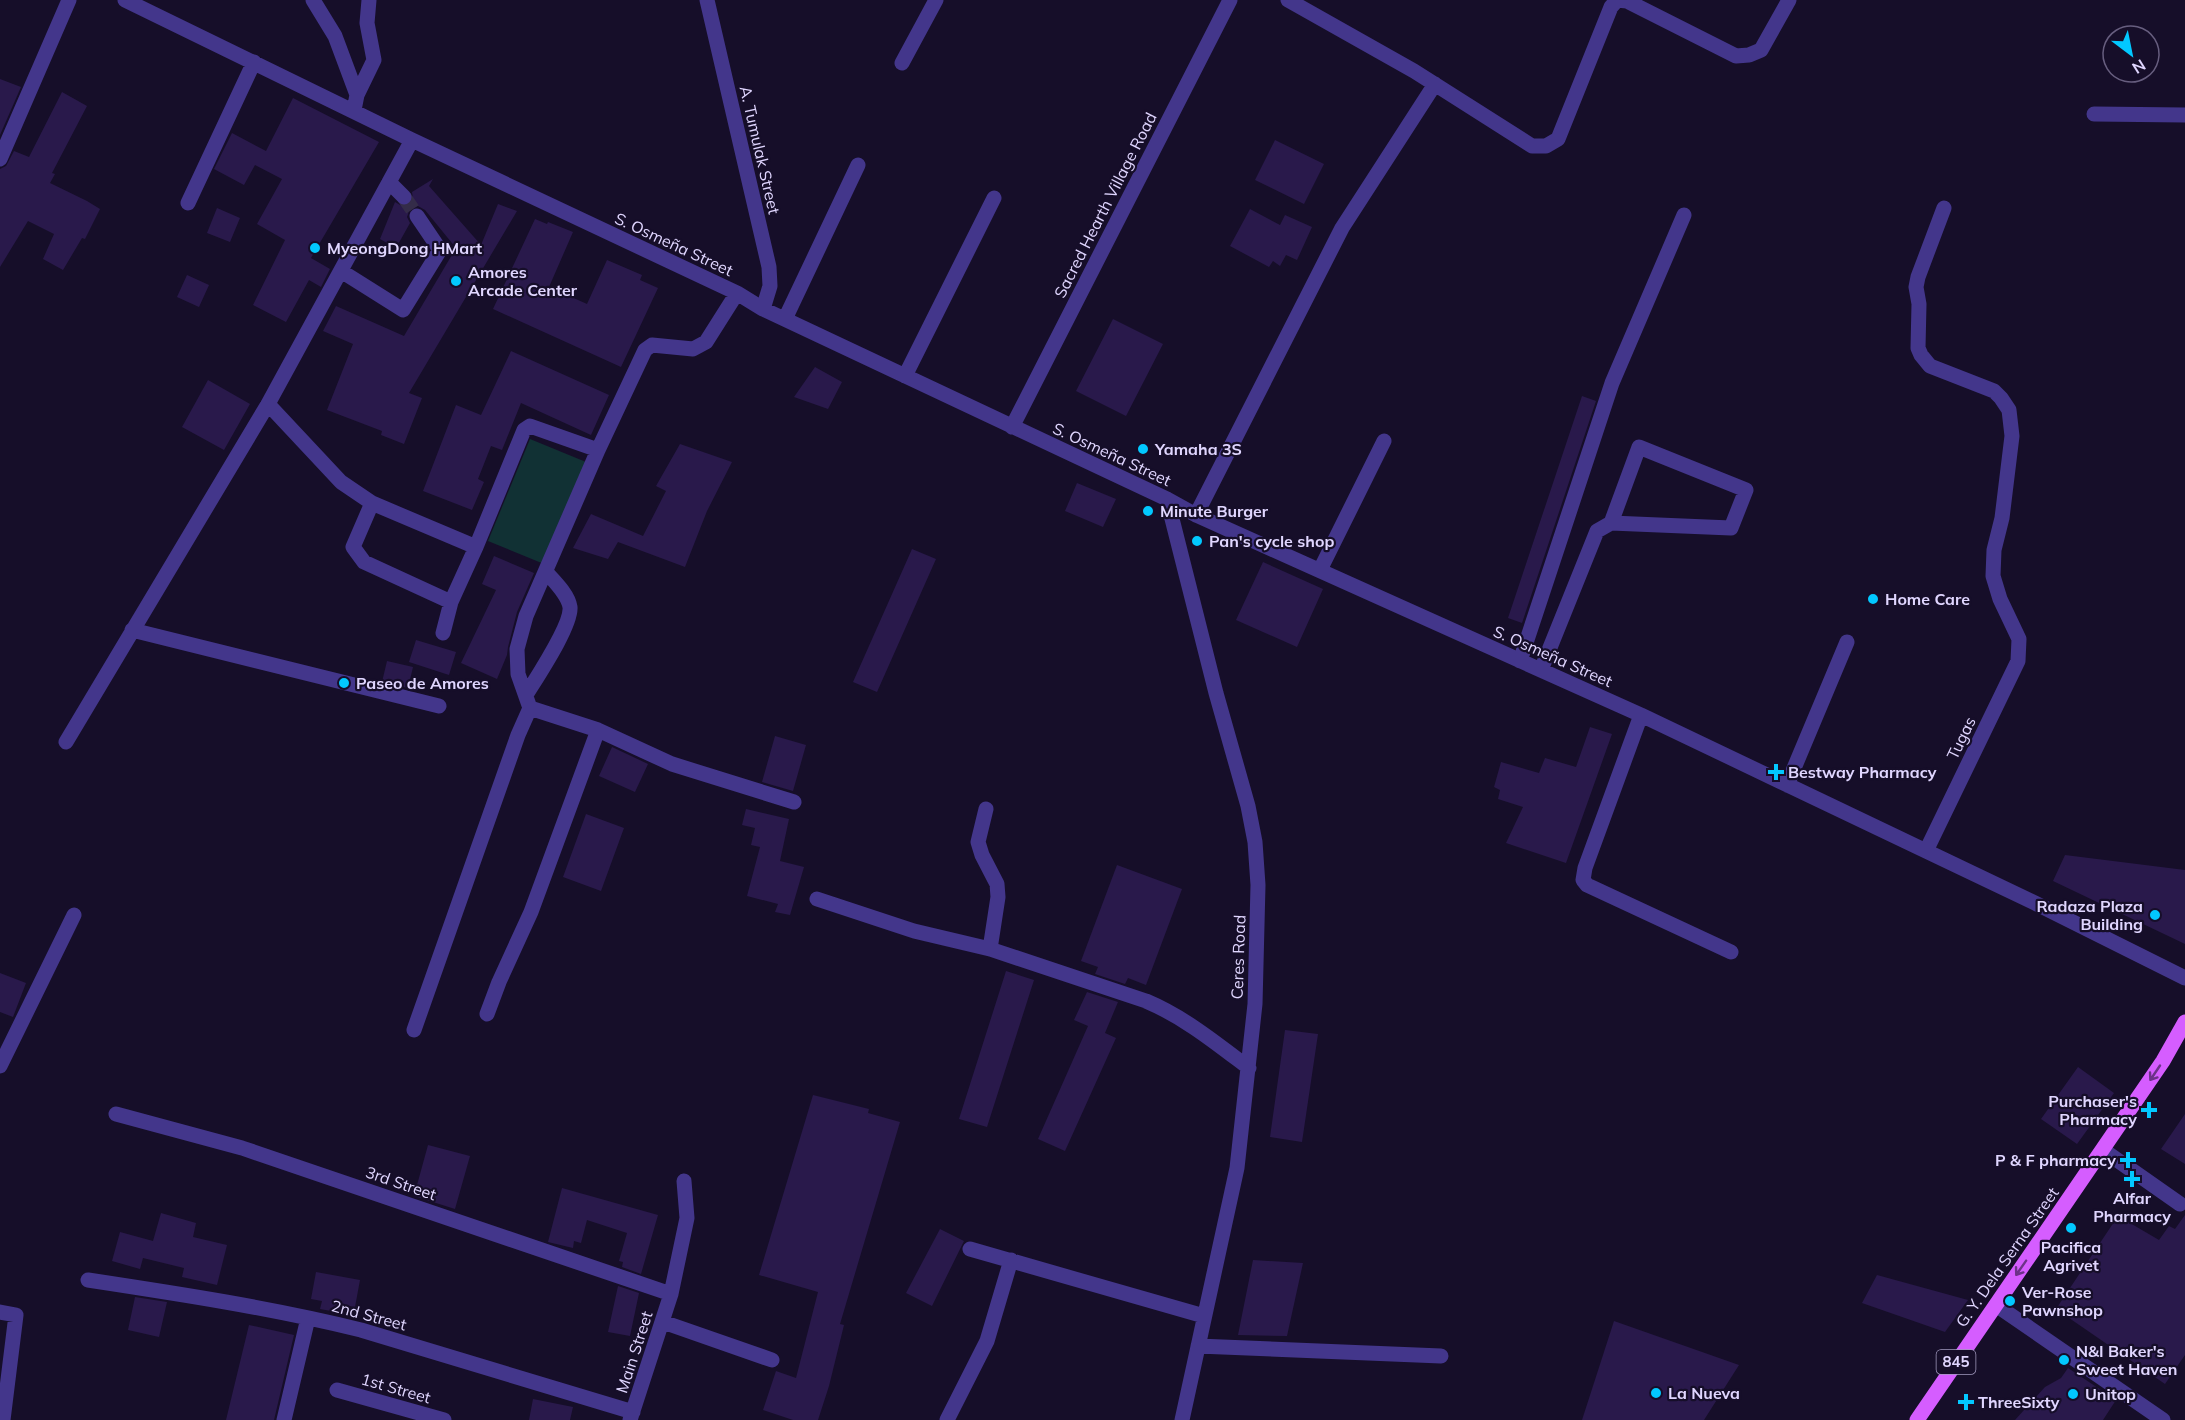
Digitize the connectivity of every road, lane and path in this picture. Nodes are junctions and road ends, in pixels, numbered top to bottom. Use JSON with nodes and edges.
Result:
{"nodes":[{"id":1,"x":69,"y":0,"type":"edge"},
{"id":2,"x":125,"y":0,"type":"edge"},
{"id":3,"x":313,"y":0,"type":"edge"},
{"id":4,"x":369,"y":0,"type":"edge"},
{"id":5,"x":708,"y":0,"type":"edge"},
{"id":6,"x":936,"y":0,"type":"edge"},
{"id":7,"x":1230,"y":0,"type":"edge"},
{"id":8,"x":1288,"y":0,"type":"edge"},
{"id":9,"x":1789,"y":0,"type":"edge"},
{"id":10,"x":254,"y":62,"type":"junction"},
{"id":11,"x":902,"y":63,"type":"dead end"},
{"id":12,"x":1435,"y":84,"type":"junction"},
{"id":13,"x":356,"y":103,"type":"junction"},
{"id":14,"x":2094,"y":114,"type":"dead end"},
{"id":15,"x":2185,"y":115,"type":"edge"},
{"id":16,"x":412,"y":140,"type":"junction"},
{"id":17,"x":0,"y":159,"type":"edge"},
{"id":18,"x":858,"y":165,"type":"dead end"},
{"id":19,"x":389,"y":182,"type":"junction"},
{"id":20,"x":404,"y":197,"type":"tunnel mouth"},
{"id":21,"x":994,"y":198,"type":"dead end"},
{"id":22,"x":188,"y":203,"type":"dead end"},
{"id":23,"x":1944,"y":208,"type":"dead end"},
{"id":24,"x":1684,"y":215,"type":"dead end"},
{"id":25,"x":417,"y":216,"type":"tunnel mouth"},
{"id":26,"x":341,"y":271,"type":"junction"},
{"id":27,"x":736,"y":293,"type":"junction"},
{"id":28,"x":763,"y":309,"type":"junction"},
{"id":29,"x":785,"y":319,"type":"junction"},
{"id":30,"x":905,"y":376,"type":"junction"},
{"id":31,"x":268,"y":404,"type":"junction"},
{"id":32,"x":1012,"y":427,"type":"junction"},
{"id":33,"x":1384,"y":441,"type":"dead end"},
{"id":34,"x":598,"y":450,"type":"junction"},
{"id":35,"x":1167,"y":499,"type":"junction"},
{"id":36,"x":372,"y":502,"type":"junction"},
{"id":37,"x":1196,"y":515,"type":"junction"},
{"id":38,"x":1611,"y":523,"type":"junction"},
{"id":39,"x":476,"y":548,"type":"junction"},
{"id":40,"x":1320,"y":570,"type":"junction"},
{"id":41,"x":546,"y":572,"type":"junction"},
{"id":42,"x":452,"y":602,"type":"junction"},
{"id":43,"x":132,"y":630,"type":"junction"},
{"id":44,"x":442,"y":633,"type":"dead end"},
{"id":45,"x":1847,"y":642,"type":"dead end"},
{"id":46,"x":1520,"y":661,"type":"junction"},
{"id":47,"x":1541,"y":670,"type":"junction"},
{"id":48,"x":528,"y":702,"type":"junction"},
{"id":49,"x":439,"y":706,"type":"dead end"},
{"id":50,"x":1641,"y":715,"type":"junction"},
{"id":51,"x":598,"y":730,"type":"junction"},
{"id":52,"x":66,"y":742,"type":"dead end"},
{"id":53,"x":1787,"y":785,"type":"junction"},
{"id":54,"x":794,"y":802,"type":"dead end"},
{"id":55,"x":986,"y":809,"type":"dead end"},
{"id":56,"x":1926,"y":851,"type":"junction"},
{"id":57,"x":817,"y":899,"type":"dead end"},
{"id":58,"x":74,"y":915,"type":"dead end"},
{"id":59,"x":990,"y":949,"type":"junction"},
{"id":60,"x":1731,"y":952,"type":"dead end"},
{"id":61,"x":2185,"y":978,"type":"edge"},
{"id":62,"x":487,"y":1014,"type":"dead end"},
{"id":63,"x":2185,"y":1022,"type":"edge"},
{"id":64,"x":414,"y":1030,"type":"dead end"},
{"id":65,"x":0,"y":1066,"type":"edge"},
{"id":66,"x":1249,"y":1068,"type":"junction"},
{"id":67,"x":116,"y":1114,"type":"dead end"},
{"id":68,"x":2103,"y":1150,"type":"junction"},
{"id":69,"x":684,"y":1181,"type":"dead end"},
{"id":70,"x":2180,"y":1204,"type":"dead end"},
{"id":71,"x":970,"y":1249,"type":"dead end"},
{"id":72,"x":1011,"y":1260,"type":"junction"},
{"id":73,"x":88,"y":1280,"type":"dead end"},
{"id":74,"x":671,"y":1294,"type":"junction"},
{"id":75,"x":1996,"y":1305,"type":"junction"},
{"id":76,"x":0,"y":1312,"type":"edge"},
{"id":77,"x":1204,"y":1316,"type":"junction"},
{"id":78,"x":308,"y":1318,"type":"junction"},
{"id":79,"x":663,"y":1322,"type":"junction"},
{"id":80,"x":1198,"y":1346,"type":"junction"},
{"id":81,"x":1441,"y":1356,"type":"dead end"},
{"id":82,"x":772,"y":1360,"type":"dead end"},
{"id":83,"x":337,"y":1390,"type":"dead end"},
{"id":84,"x":632,"y":1416,"type":"edge"},
{"id":85,"x":3,"y":1420,"type":"edge"},
{"id":86,"x":284,"y":1420,"type":"edge"},
{"id":87,"x":444,"y":1420,"type":"edge"},
{"id":88,"x":947,"y":1420,"type":"edge"},
{"id":89,"x":1182,"y":1420,"type":"edge"},
{"id":90,"x":1917,"y":1420,"type":"edge"},
{"id":91,"x":2163,"y":1420,"type":"edge"}],
"edges":[{"from":1,"to":17,"type":"street"},
{"from":2,"to":10,"type":"street","name":"S. Osmeña Street"},
{"from":3,"to":13,"type":"street"},
{"from":4,"to":13,"type":"street"},
{"from":5,"to":28,"type":"street","name":"A. Tumulak Street"},
{"from":6,"to":11,"type":"street"},
{"from":7,"to":32,"type":"street","name":"Sacred Hearth Village Road"},
{"from":8,"to":12,"type":"street"},
{"from":9,"to":12,"type":"street"},
{"from":10,"to":13,"type":"street","name":"S. Osmeña Street"},
{"from":10,"to":22,"type":"street"},
{"from":12,"to":37,"type":"street"},
{"from":13,"to":16,"type":"street","name":"S. Osmeña Street"},
{"from":14,"to":15,"type":"street"},
{"from":16,"to":19,"type":"street"},
{"from":16,"to":27,"type":"street","name":"S. Osmeña Street"},
{"from":18,"to":29,"type":"street"},
{"from":19,"to":20,"type":"street"},
{"from":19,"to":26,"type":"street"},
{"from":21,"to":30,"type":"street"},
{"from":23,"to":56,"type":"street","name":"Tugas"},
{"from":24,"to":46,"type":"street"},
{"from":25,"to":26,"type":"street"},
{"from":26,"to":31,"type":"street"},
{"from":27,"to":28,"type":"street","name":"S. Osmeña Street"},
{"from":27,"to":34,"type":"street"},
{"from":28,"to":29,"type":"street","name":"S. Osmeña Street"},
{"from":29,"to":30,"type":"street","name":"S. Osmeña Street"},
{"from":30,"to":32,"type":"street","name":"S. Osmeña Street"},
{"from":31,"to":36,"type":"street"},
{"from":31,"to":43,"type":"street"},
{"from":32,"to":35,"type":"street","name":"S. Osmeña Street"},
{"from":33,"to":40,"type":"street"},
{"from":34,"to":39,"type":"street"},
{"from":34,"to":41,"type":"street"},
{"from":35,"to":37,"type":"street","name":"S. Osmeña Street"},
{"from":35,"to":66,"type":"street","name":"Ceres Road"},
{"from":36,"to":39,"type":"street"},
{"from":36,"to":42,"type":"street"},
{"from":37,"to":40,"type":"street","name":"S. Osmeña Street"},
{"from":38,"to":38,"type":"street"},
{"from":38,"to":47,"type":"street"},
{"from":39,"to":42,"type":"street"},
{"from":40,"to":46,"type":"street","name":"S. Osmeña Street"},
{"from":41,"to":48,"type":"street"},
{"from":41,"to":48,"type":"street"},
{"from":42,"to":44,"type":"street"},
{"from":43,"to":49,"type":"street"},
{"from":43,"to":52,"type":"street"},
{"from":45,"to":53,"type":"street"},
{"from":46,"to":47,"type":"street","name":"S. Osmeña Street"},
{"from":47,"to":50,"type":"street","name":"S. Osmeña Street"},
{"from":48,"to":51,"type":"street"},
{"from":48,"to":64,"type":"street"},
{"from":50,"to":53,"type":"street","name":"S. Osmeña Street"},
{"from":50,"to":60,"type":"street"},
{"from":51,"to":54,"type":"street"},
{"from":51,"to":62,"type":"street"},
{"from":53,"to":56,"type":"street","name":"S. Osmeña Street"},
{"from":55,"to":59,"type":"street"},
{"from":56,"to":61,"type":"street","name":"S. Osmeña Street"},
{"from":57,"to":59,"type":"street"},
{"from":58,"to":65,"type":"street"},
{"from":59,"to":66,"type":"street"},
{"from":63,"to":68,"type":"main road","name":"G. Y. Dela Serna Street","number":"845","one_way":true},
{"from":66,"to":77,"type":"street","name":"Ceres Road"},
{"from":67,"to":74,"type":"street","name":"3rd Street"},
{"from":68,"to":70,"type":"street"},
{"from":68,"to":75,"type":"main road","name":"G. Y. Dela Serna Street","number":"845","one_way":true},
{"from":69,"to":74,"type":"street","name":"Main Street"},
{"from":71,"to":72,"type":"street"},
{"from":72,"to":77,"type":"street"},
{"from":72,"to":88,"type":"street"},
{"from":73,"to":78,"type":"street","name":"2nd Street"},
{"from":74,"to":79,"type":"street","name":"Main Street"},
{"from":75,"to":90,"type":"main road","name":"G. Y. Dela Serna Street","number":"845"},
{"from":75,"to":91,"type":"street"},
{"from":76,"to":85,"type":"street"},
{"from":77,"to":80,"type":"street","name":"Ceres Road"},
{"from":78,"to":84,"type":"street","name":"2nd Street"},
{"from":78,"to":86,"type":"street"},
{"from":79,"to":82,"type":"street"},
{"from":79,"to":84,"type":"street","name":"Main Street"},
{"from":80,"to":81,"type":"street"},
{"from":80,"to":89,"type":"street","name":"Ceres Road"},
{"from":83,"to":87,"type":"street","name":"1st Street"}]}
